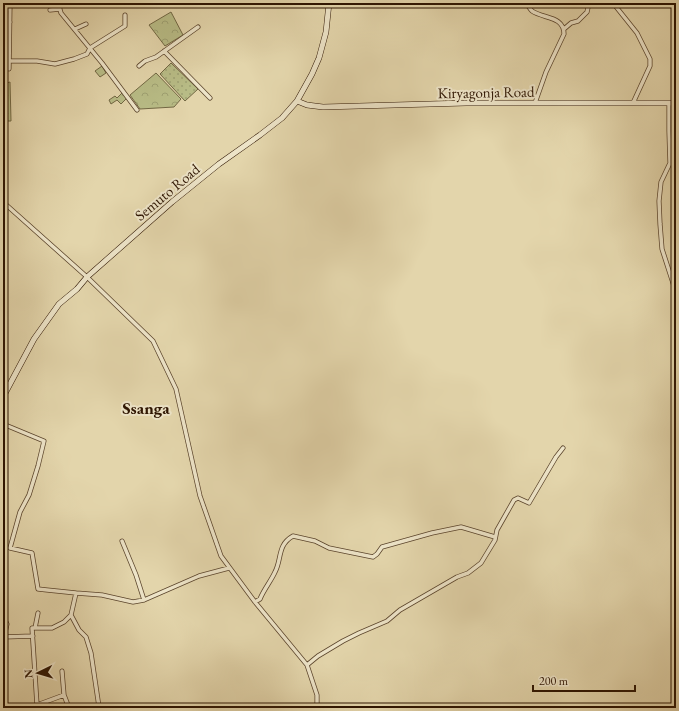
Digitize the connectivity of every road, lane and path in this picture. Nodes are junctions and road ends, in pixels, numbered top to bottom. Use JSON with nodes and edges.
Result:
{"nodes":[{"id":1,"x":10,"y":3,"type":"edge"},
{"id":2,"x":58,"y":3,"type":"edge"},
{"id":3,"x":329,"y":3,"type":"edge"},
{"id":4,"x":526,"y":3,"type":"edge"},
{"id":5,"x":589,"y":3,"type":"edge"},
{"id":6,"x":613,"y":3,"type":"edge"},
{"id":7,"x":3,"y":9,"type":"edge"},
{"id":8,"x":10,"y":9,"type":"junction"},
{"id":9,"x":60,"y":9,"type":"junction"},
{"id":10,"x":50,"y":10,"type":"dead end"},
{"id":11,"x":125,"y":15,"type":"dead end"},
{"id":12,"x":10,"y":22,"type":"junction"},
{"id":13,"x":3,"y":23,"type":"edge"},
{"id":14,"x":86,"y":24,"type":"dead end"},
{"id":15,"x":198,"y":26,"type":"dead end"},
{"id":16,"x":564,"y":29,"type":"junction"},
{"id":17,"x":75,"y":30,"type":"junction"},
{"id":18,"x":3,"y":45,"type":"edge"},
{"id":19,"x":9,"y":45,"type":"junction"},
{"id":20,"x":90,"y":48,"type":"junction"},
{"id":21,"x":164,"y":51,"type":"junction"},
{"id":22,"x":9,"y":61,"type":"junction"},
{"id":23,"x":139,"y":66,"type":"dead end"},
{"id":24,"x":9,"y":69,"type":"dead end"},
{"id":25,"x":210,"y":98,"type":"dead end"},
{"id":26,"x":297,"y":101,"type":"junction"},
{"id":27,"x":535,"y":103,"type":"junction"},
{"id":28,"x":634,"y":103,"type":"junction"},
{"id":29,"x":670,"y":103,"type":"junction"},
{"id":30,"x":676,"y":103,"type":"edge"},
{"id":31,"x":137,"y":110,"type":"dead end"},
{"id":32,"x":3,"y":202,"type":"edge"},
{"id":33,"x":87,"y":277,"type":"junction"},
{"id":34,"x":676,"y":291,"type":"edge"},
{"id":35,"x":3,"y":396,"type":"edge"},
{"id":36,"x":3,"y":424,"type":"edge"},
{"id":37,"x":563,"y":448,"type":"dead end"},
{"id":38,"x":495,"y":537,"type":"junction"},
{"id":39,"x":122,"y":541,"type":"dead end"},
{"id":40,"x":229,"y":568,"type":"junction"},
{"id":41,"x":76,"y":593,"type":"junction"},
{"id":42,"x":144,"y":600,"type":"junction"},
{"id":43,"x":255,"y":602,"type":"junction"},
{"id":44,"x":38,"y":614,"type":"dead end"},
{"id":45,"x":71,"y":615,"type":"junction"},
{"id":46,"x":4,"y":618,"type":"dead end"},
{"id":47,"x":35,"y":628,"type":"junction"},
{"id":48,"x":32,"y":636,"type":"junction"},
{"id":49,"x":4,"y":637,"type":"edge"},
{"id":50,"x":308,"y":665,"type":"junction"},
{"id":51,"x":62,"y":671,"type":"dead end"},
{"id":52,"x":64,"y":695,"type":"junction"},
{"id":53,"x":99,"y":707,"type":"dead end"},
{"id":54,"x":69,"y":708,"type":"edge"},
{"id":55,"x":316,"y":708,"type":"edge"}],
"edges":[{"from":1,"to":8,"type":"street"},
{"from":2,"to":9,"type":"street"},
{"from":3,"to":26,"type":"main road","name":"Semuto Road"},
{"from":4,"to":16,"type":"street"},
{"from":5,"to":16,"type":"street"},
{"from":6,"to":28,"type":"street"},
{"from":7,"to":8,"type":"street"},
{"from":8,"to":12,"type":"street"},
{"from":9,"to":10,"type":"street"},
{"from":9,"to":17,"type":"street"},
{"from":11,"to":20,"type":"street"},
{"from":12,"to":13,"type":"street"},
{"from":12,"to":19,"type":"street"},
{"from":14,"to":17,"type":"street"},
{"from":15,"to":21,"type":"street"},
{"from":16,"to":27,"type":"street"},
{"from":17,"to":20,"type":"street"},
{"from":18,"to":19,"type":"street"},
{"from":19,"to":22,"type":"street"},
{"from":20,"to":22,"type":"street"},
{"from":20,"to":31,"type":"street"},
{"from":21,"to":23,"type":"street"},
{"from":21,"to":25,"type":"street"},
{"from":22,"to":24,"type":"street"},
{"from":26,"to":27,"type":"main road","name":"Kiryagonja Road"},
{"from":26,"to":33,"type":"main road","name":"Semuto Road"},
{"from":27,"to":28,"type":"main road","name":"Kiryagonja Road"},
{"from":28,"to":29,"type":"main road","name":"Kiryagonja Road"},
{"from":29,"to":30,"type":"main road","name":"Kiryagonja Road"},
{"from":29,"to":34,"type":"street"},
{"from":32,"to":33,"type":"street"},
{"from":33,"to":35,"type":"main road","name":"Semuto Road"},
{"from":33,"to":40,"type":"street"},
{"from":36,"to":41,"type":"street"},
{"from":37,"to":38,"type":"street"},
{"from":38,"to":43,"type":"street"},
{"from":38,"to":50,"type":"street"},
{"from":39,"to":42,"type":"street"},
{"from":40,"to":42,"type":"street"},
{"from":40,"to":43,"type":"street"},
{"from":41,"to":42,"type":"street"},
{"from":41,"to":45,"type":"street"},
{"from":43,"to":50,"type":"street"},
{"from":44,"to":47,"type":"street"},
{"from":45,"to":47,"type":"street"},
{"from":45,"to":53,"type":"street"},
{"from":46,"to":49,"type":"street"},
{"from":47,"to":48,"type":"street"},
{"from":48,"to":49,"type":"street"},
{"from":48,"to":52,"type":"street"},
{"from":50,"to":55,"type":"street"},
{"from":51,"to":52,"type":"street"},
{"from":52,"to":54,"type":"street"}]}
